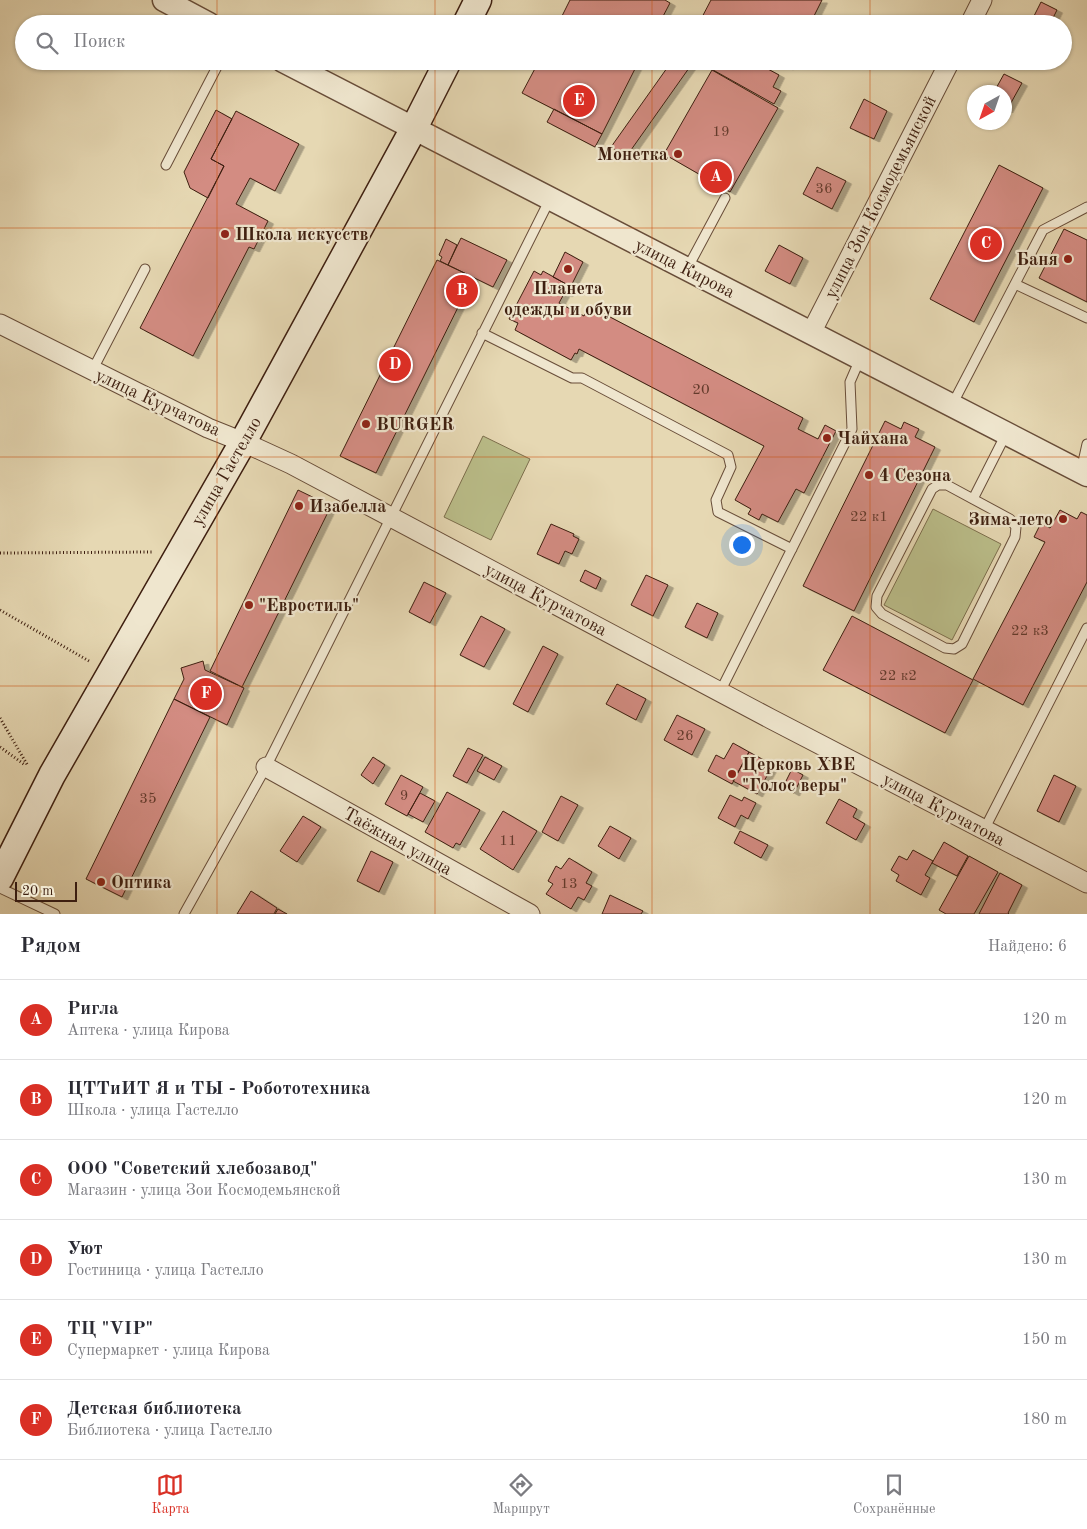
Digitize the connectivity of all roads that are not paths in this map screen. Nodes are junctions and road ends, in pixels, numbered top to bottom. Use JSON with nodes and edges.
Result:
{"nodes":[{"id":1,"x":164,"y":0,"type":"edge"},
{"id":2,"x":478,"y":0,"type":"edge"},
{"id":3,"x":982,"y":0,"type":"edge"},
{"id":4,"x":193,"y":15,"type":"edge"},
{"id":5,"x":470,"y":15,"type":"edge"},
{"id":6,"x":974,"y":15,"type":"edge"},
{"id":7,"x":215,"y":70,"type":"edge"},
{"id":8,"x":301,"y":70,"type":"edge"},
{"id":9,"x":443,"y":70,"type":"edge"},
{"id":10,"x":945,"y":70,"type":"edge"},
{"id":11,"x":414,"y":128,"type":"junction"},
{"id":12,"x":166,"y":165,"type":"dead end"},
{"id":13,"x":550,"y":198,"type":"junction"},
{"id":14,"x":725,"y":198,"type":"dead end"},
{"id":15,"x":1087,"y":207,"type":"edge"},
{"id":16,"x":145,"y":269,"type":"dead end"},
{"id":17,"x":687,"y":269,"type":"junction"},
{"id":18,"x":1015,"y":284,"type":"junction"},
{"id":19,"x":1087,"y":318,"type":"edge"},
{"id":20,"x":0,"y":324,"type":"edge"},
{"id":21,"x":482,"y":332,"type":"junction"},
{"id":22,"x":811,"y":333,"type":"junction"},
{"id":23,"x":861,"y":359,"type":"junction"},
{"id":24,"x":92,"y":371,"type":"junction"},
{"id":25,"x":952,"y":406,"type":"junction"},
{"id":26,"x":1006,"y":433,"type":"junction"},
{"id":27,"x":243,"y":442,"type":"junction"},
{"id":28,"x":1087,"y":444,"type":"edge"},
{"id":29,"x":1084,"y":474,"type":"edge"},
{"id":30,"x":973,"y":499,"type":"junction"},
{"id":31,"x":391,"y":517,"type":"junction"},
{"id":32,"x":792,"y":549,"type":"junction"},
{"id":33,"x":1087,"y":628,"type":"edge"},
{"id":34,"x":720,"y":692,"type":"junction"},
{"id":35,"x":266,"y":767,"type":"junction"},
{"id":36,"x":984,"y":830,"type":"junction"},
{"id":37,"x":0,"y":878,"type":"edge"},
{"id":38,"x":1087,"y":883,"type":"edge"},
{"id":39,"x":0,"y":888,"type":"edge"},
{"id":40,"x":56,"y":914,"type":"edge"},
{"id":41,"x":184,"y":914,"type":"edge"},
{"id":42,"x":530,"y":914,"type":"edge"}],
"edges":[{"from":1,"to":4,"type":"street"},
{"from":2,"to":5,"type":"main road"},
{"from":3,"to":6,"type":"street"},
{"from":7,"to":12,"type":"lane"},
{"from":8,"to":11,"type":"street","name":"улица Кирова"},
{"from":9,"to":11,"type":"main road","name":"улица Гастелло"},
{"from":10,"to":22,"type":"street","name":"улица Зои Космодемьянской"},
{"from":11,"to":13,"type":"street","name":"улица Кирова"},
{"from":11,"to":27,"type":"main road","name":"улица Гастелло"},
{"from":13,"to":17,"type":"street","name":"улица Кирова"},
{"from":13,"to":21,"type":"lane"},
{"from":14,"to":17,"type":"lane"},
{"from":15,"to":18,"type":"lane"},
{"from":16,"to":24,"type":"lane"},
{"from":17,"to":22,"type":"street","name":"улица Кирова"},
{"from":18,"to":19,"type":"lane"},
{"from":18,"to":25,"type":"lane"},
{"from":20,"to":24,"type":"street","name":"улица Курчатова"},
{"from":21,"to":31,"type":"lane"},
{"from":21,"to":32,"type":"lane"},
{"from":22,"to":23,"type":"street","name":"улица Кирова"},
{"from":23,"to":25,"type":"street","name":"улица Кирова"},
{"from":23,"to":32,"type":"lane"},
{"from":24,"to":27,"type":"street","name":"улица Курчатова"},
{"from":25,"to":26,"type":"street","name":"улица Кирова"},
{"from":26,"to":29,"type":"street","name":"улица Кирова"},
{"from":26,"to":30,"type":"lane"},
{"from":27,"to":31,"type":"street","name":"улица Курчатова"},
{"from":27,"to":37,"type":"main road","name":"улица Гастелло"},
{"from":28,"to":29,"type":"lane"},
{"from":30,"to":30,"type":"lane"},
{"from":31,"to":34,"type":"street","name":"улица Курчатова"},
{"from":31,"to":35,"type":"lane"},
{"from":32,"to":34,"type":"lane"},
{"from":33,"to":36,"type":"lane"},
{"from":34,"to":36,"type":"street","name":"улица Курчатова"},
{"from":35,"to":41,"type":"lane"},
{"from":35,"to":42,"type":"street","name":"Таёжная улица"},
{"from":36,"to":38,"type":"street","name":"улица Курчатова"},
{"from":39,"to":40,"type":"lane"}]}
